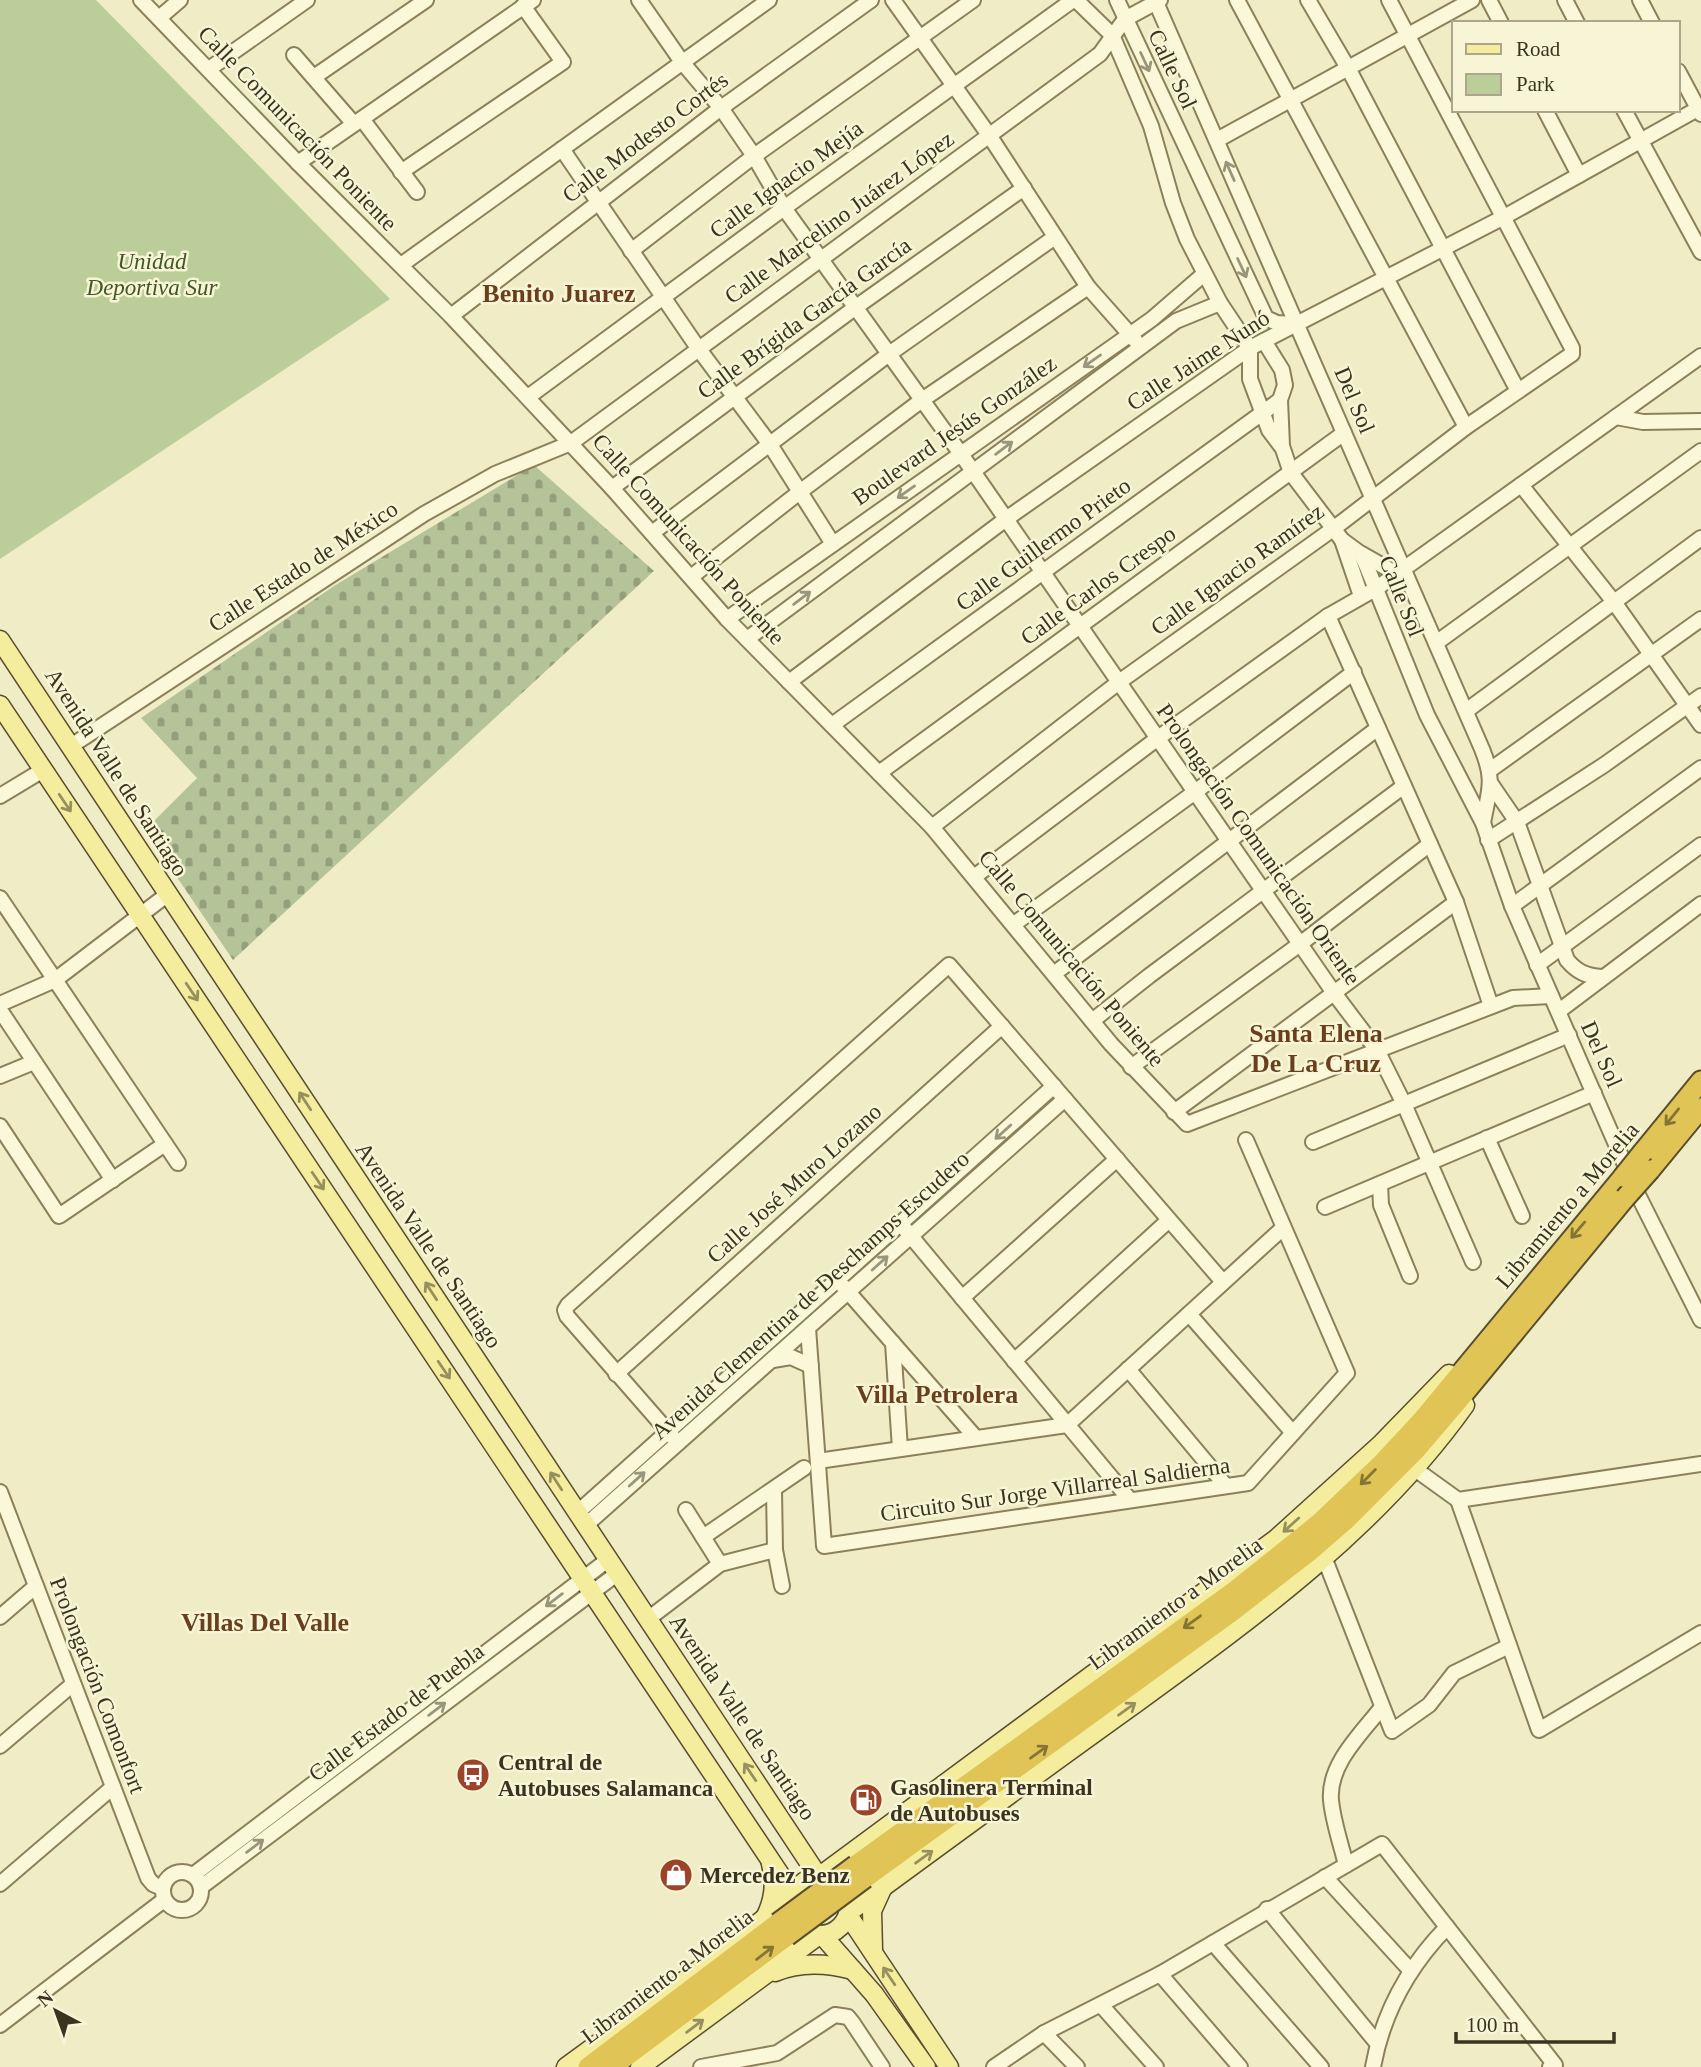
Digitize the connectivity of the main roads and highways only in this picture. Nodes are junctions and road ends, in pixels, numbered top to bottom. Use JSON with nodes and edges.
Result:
{"nodes":[{"id":1,"x":0,"y":640,"type":"edge"},
{"id":2,"x":0,"y":705,"type":"edge"},
{"id":3,"x":1701,"y":1082,"type":"edge"},
{"id":4,"x":1701,"y":1108,"type":"edge"},
{"id":5,"x":1647,"y":1161,"type":"junction"},
{"id":6,"x":1519,"y":1327,"type":"junction"},
{"id":7,"x":791,"y":1833,"type":"junction"},
{"id":8,"x":764,"y":1850,"type":"junction"},
{"id":9,"x":857,"y":1866,"type":"junction"},
{"id":10,"x":819,"y":1876,"type":"junction"},
{"id":11,"x":886,"y":1885,"type":"junction"},
{"id":12,"x":793,"y":1895,"type":"junction"},
{"id":13,"x":848,"y":1913,"type":"junction"},
{"id":14,"x":777,"y":1926,"type":"junction"},
{"id":15,"x":821,"y":1935,"type":"junction"},
{"id":16,"x":873,"y":1953,"type":"junction"},
{"id":17,"x":853,"y":1969,"type":"junction"},
{"id":18,"x":751,"y":1985,"type":"junction"},
{"id":19,"x":566,"y":2067,"type":"edge"},
{"id":20,"x":588,"y":2067,"type":"edge"},
{"id":21,"x":612,"y":2067,"type":"edge"},
{"id":22,"x":640,"y":2067,"type":"edge"},
{"id":23,"x":926,"y":2067,"type":"edge"},
{"id":24,"x":949,"y":2067,"type":"edge"}],
"edges":[{"from":7,"to":1,"type":"main road","name":"Avenida Valle de Santiago","one_way":true},
{"from":2,"to":8,"type":"main road","one_way":true},
{"from":3,"to":5,"type":"highway","name":"Libramiento a Morelia","one_way":true},
{"from":4,"to":5,"type":"highway","name":"Libramiento a Morelia"},
{"from":5,"to":6,"type":"highway","name":"Libramiento a Morelia","bridge":true},
{"from":5,"to":9,"type":"highway","name":"Libramiento a Morelia","one_way":true,"bridge":true},
{"from":9,"to":6,"type":"highway","name":"Libramiento a Morelia","one_way":true},
{"from":11,"to":6,"type":"main road","one_way":true},
{"from":7,"to":8,"type":"main road"},
{"from":7,"to":9,"type":"main road"},
{"from":7,"to":10,"type":"main road","name":"Avenida Valle de Santiago"},
{"from":8,"to":12,"type":"main road"},
{"from":8,"to":14,"type":"main road"},
{"from":9,"to":10,"type":"main road"},
{"from":9,"to":14,"type":"highway","name":"Libramiento a Morelia","bridge":true},
{"from":10,"to":12,"type":"main road"},
{"from":10,"to":13,"type":"main road"},
{"from":11,"to":13,"type":"main road"},
{"from":11,"to":16,"type":"main road"},
{"from":12,"to":14,"type":"main road"},
{"from":12,"to":15,"type":"main road"},
{"from":13,"to":15,"type":"main road"},
{"from":13,"to":16,"type":"main road"},
{"from":14,"to":19,"type":"main road"},
{"from":14,"to":20,"type":"highway","name":"Libramiento a Morelia"},
{"from":21,"to":14,"type":"highway","name":"Libramiento a Morelia","one_way":true},
{"from":15,"to":17,"type":"main road"},
{"from":15,"to":18,"type":"main road"},
{"from":24,"to":16,"type":"main road","one_way":true},
{"from":17,"to":18,"type":"main road"},
{"from":17,"to":23,"type":"main road"},
{"from":22,"to":18,"type":"main road","one_way":true}]}
